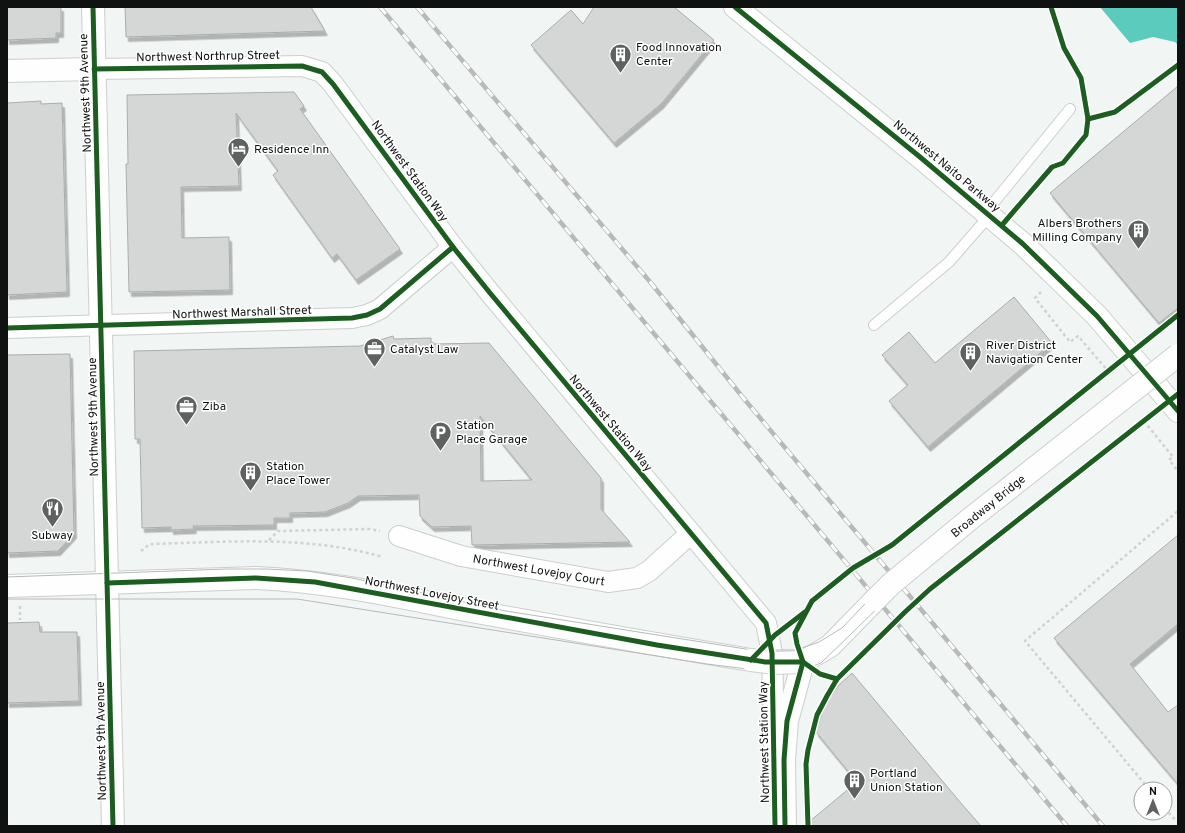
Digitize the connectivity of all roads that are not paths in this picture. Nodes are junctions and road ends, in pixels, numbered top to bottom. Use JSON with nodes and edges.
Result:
{"nodes":[{"id":1,"x":93,"y":7,"type":"edge"},
{"id":2,"x":735,"y":7,"type":"edge"},
{"id":3,"x":94,"y":69,"type":"junction"},
{"id":4,"x":7,"y":71,"type":"edge"},
{"id":5,"x":322,"y":72,"type":"joint"},
{"id":6,"x":1070,"y":109,"type":"dead end"},
{"id":7,"x":988,"y":213,"type":"junction"},
{"id":8,"x":454,"y":248,"type":"junction"},
{"id":9,"x":874,"y":325,"type":"dead end"},
{"id":10,"x":101,"y":326,"type":"junction"},
{"id":11,"x":7,"y":328,"type":"edge"},
{"id":12,"x":1178,"y":355,"type":"edge"},
{"id":13,"x":1178,"y":411,"type":"edge"},
{"id":14,"x":690,"y":534,"type":"junction"},
{"id":15,"x":399,"y":536,"type":"road end"},
{"id":16,"x":107,"y":583,"type":"junction"},
{"id":17,"x":7,"y":586,"type":"edge"},
{"id":18,"x":804,"y":662,"type":"junction"},
{"id":19,"x":113,"y":826,"type":"edge"},
{"id":20,"x":775,"y":826,"type":"edge"},
{"id":21,"x":785,"y":826,"type":"edge"}],
"edges":[{"from":1,"to":3,"type":"main road","name":"Northwest 9th Avenue"},
{"from":2,"to":7,"type":"main road","name":"Northwest Naito Parkway"},
{"from":3,"to":4,"type":"main road","name":"Northwest Northrup Street"},
{"from":3,"to":5,"type":"street","name":"Northwest Northrup Street"},
{"from":3,"to":10,"type":"main road","name":"Northwest 9th Avenue"},
{"from":5,"to":8,"type":"street","name":"Northwest Station Way"},
{"from":6,"to":7,"type":"lane"},
{"from":7,"to":9,"type":"lane"},
{"from":7,"to":13,"type":"main road","name":"Northwest Naito Parkway"},
{"from":8,"to":10,"type":"street","name":"Northwest Marshall Street"},
{"from":8,"to":14,"type":"street","name":"Northwest Station Way"},
{"from":10,"to":11,"type":"street","name":"Northwest Marshall Street"},
{"from":10,"to":16,"type":"main road","name":"Northwest 9th Avenue"},
{"from":12,"to":18,"type":"main road","name":"Broadway Bridge","bridge":true},
{"from":14,"to":15,"type":"street","name":"Northwest Lovejoy Court"},
{"from":14,"to":20,"type":"street","name":"Northwest Station Way"},
{"from":16,"to":17,"type":"main road","name":"Northwest Lovejoy Street"},
{"from":16,"to":18,"type":"main road","name":"Northwest Lovejoy Street","bridge":true},
{"from":16,"to":19,"type":"main road","name":"Northwest 9th Avenue"},
{"from":18,"to":21,"type":"main road"}]}
